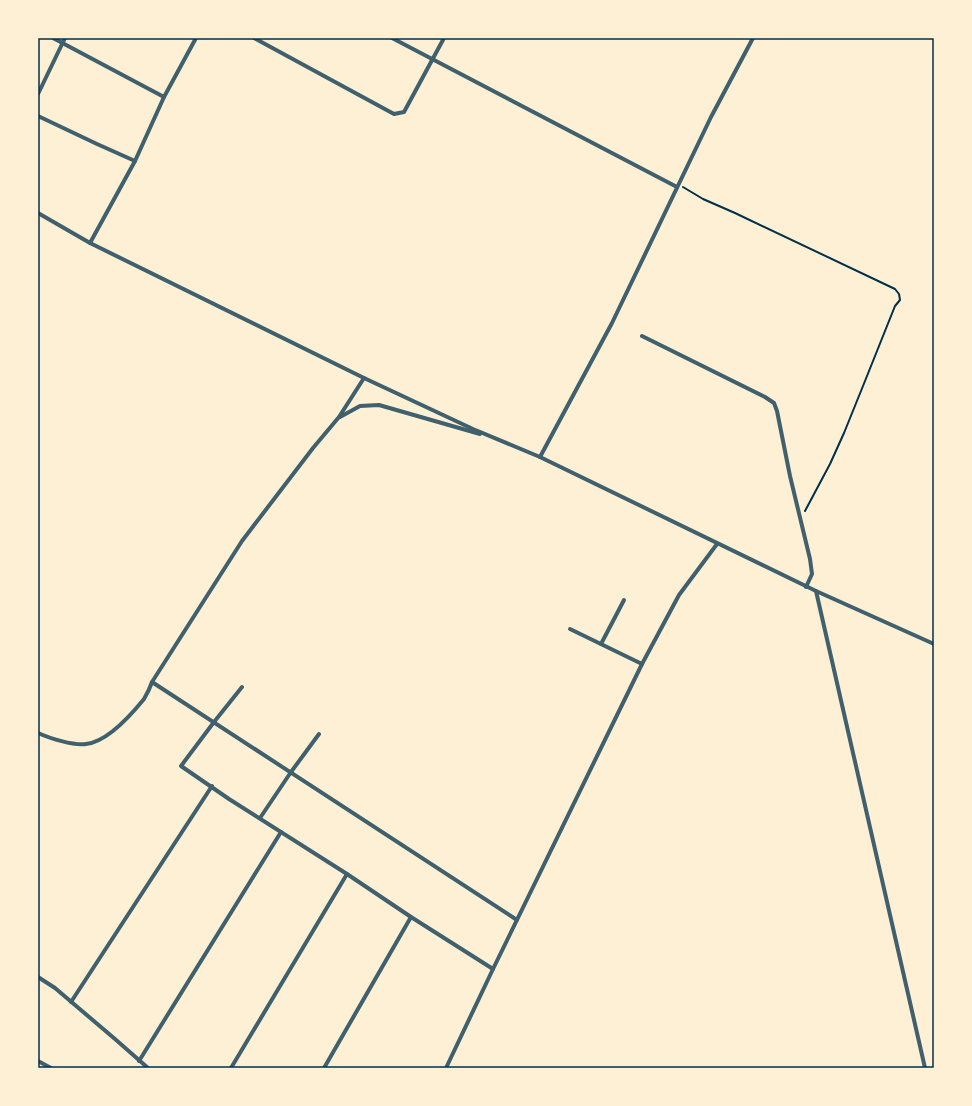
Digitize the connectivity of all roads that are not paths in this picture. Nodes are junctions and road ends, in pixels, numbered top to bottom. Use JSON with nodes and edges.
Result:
{"nodes":[{"id":1,"x":53,"y":38,"type":"edge"},
{"id":2,"x":65,"y":38,"type":"edge"},
{"id":3,"x":196,"y":38,"type":"edge"},
{"id":4,"x":254,"y":38,"type":"edge"},
{"id":5,"x":392,"y":38,"type":"edge"},
{"id":6,"x":444,"y":38,"type":"edge"},
{"id":7,"x":754,"y":38,"type":"edge"},
{"id":8,"x":63,"y":43,"type":"junction"},
{"id":9,"x":432,"y":60,"type":"junction"},
{"id":10,"x":38,"y":94,"type":"edge"},
{"id":11,"x":164,"y":97,"type":"junction"},
{"id":12,"x":38,"y":116,"type":"edge"},
{"id":13,"x":136,"y":160,"type":"junction"},
{"id":14,"x":678,"y":186,"type":"junction"},
{"id":15,"x":38,"y":213,"type":"edge"},
{"id":16,"x":90,"y":243,"type":"junction"},
{"id":17,"x":642,"y":336,"type":"dead end"},
{"id":18,"x":364,"y":378,"type":"junction"},
{"id":19,"x":339,"y":417,"type":"junction"},
{"id":20,"x":495,"y":439,"type":"junction"},
{"id":21,"x":540,"y":457,"type":"junction"},
{"id":22,"x":717,"y":544,"type":"junction"},
{"id":23,"x":806,"y":587,"type":"junction"},
{"id":24,"x":816,"y":592,"type":"junction"},
{"id":25,"x":624,"y":600,"type":"dead end"},
{"id":26,"x":570,"y":629,"type":"dead end"},
{"id":27,"x":602,"y":644,"type":"junction"},
{"id":28,"x":934,"y":644,"type":"edge"},
{"id":29,"x":642,"y":664,"type":"junction"},
{"id":30,"x":152,"y":682,"type":"junction"},
{"id":31,"x":242,"y":687,"type":"dead end"},
{"id":32,"x":214,"y":722,"type":"junction"},
{"id":33,"x":38,"y":733,"type":"edge"},
{"id":34,"x":319,"y":734,"type":"dead end"},
{"id":35,"x":291,"y":772,"type":"junction"},
{"id":36,"x":212,"y":786,"type":"junction"},
{"id":37,"x":260,"y":818,"type":"junction"},
{"id":38,"x":281,"y":832,"type":"junction"},
{"id":39,"x":347,"y":874,"type":"junction"},
{"id":40,"x":411,"y":917,"type":"junction"},
{"id":41,"x":517,"y":920,"type":"junction"},
{"id":42,"x":493,"y":969,"type":"junction"},
{"id":43,"x":38,"y":977,"type":"edge"},
{"id":44,"x":71,"y":1002,"type":"junction"},
{"id":45,"x":38,"y":1061,"type":"edge"},
{"id":46,"x":139,"y":1061,"type":"junction"},
{"id":47,"x":50,"y":1068,"type":"edge"},
{"id":48,"x":148,"y":1068,"type":"edge"},
{"id":49,"x":231,"y":1068,"type":"edge"},
{"id":50,"x":324,"y":1068,"type":"edge"},
{"id":51,"x":446,"y":1068,"type":"edge"},
{"id":52,"x":925,"y":1068,"type":"edge"}],
"edges":[{"from":1,"to":8,"type":"street"},
{"from":2,"to":8,"type":"street"},
{"from":3,"to":11,"type":"street"},
{"from":4,"to":9,"type":"street"},
{"from":5,"to":9,"type":"street"},
{"from":6,"to":9,"type":"street"},
{"from":7,"to":14,"type":"street"},
{"from":8,"to":10,"type":"street"},
{"from":8,"to":11,"type":"street"},
{"from":9,"to":14,"type":"street"},
{"from":11,"to":13,"type":"street"},
{"from":12,"to":13,"type":"street"},
{"from":13,"to":16,"type":"street"},
{"from":14,"to":21,"type":"street"},
{"from":15,"to":16,"type":"street"},
{"from":16,"to":18,"type":"street"},
{"from":17,"to":23,"type":"street"},
{"from":18,"to":19,"type":"street"},
{"from":18,"to":20,"type":"street"},
{"from":19,"to":20,"type":"street"},
{"from":19,"to":30,"type":"street"},
{"from":20,"to":21,"type":"street"},
{"from":21,"to":22,"type":"street"},
{"from":22,"to":23,"type":"street"},
{"from":22,"to":29,"type":"street"},
{"from":23,"to":24,"type":"street"},
{"from":24,"to":28,"type":"street"},
{"from":24,"to":52,"type":"street"},
{"from":25,"to":27,"type":"street"},
{"from":26,"to":27,"type":"street"},
{"from":27,"to":29,"type":"street"},
{"from":29,"to":41,"type":"street"},
{"from":30,"to":32,"type":"street"},
{"from":30,"to":33,"type":"street"},
{"from":31,"to":32,"type":"street"},
{"from":32,"to":35,"type":"street"},
{"from":32,"to":36,"type":"street"},
{"from":34,"to":35,"type":"street"},
{"from":35,"to":37,"type":"street"},
{"from":35,"to":41,"type":"street"},
{"from":36,"to":37,"type":"street"},
{"from":36,"to":44,"type":"street"},
{"from":37,"to":38,"type":"street"},
{"from":38,"to":39,"type":"street"},
{"from":38,"to":46,"type":"street"},
{"from":39,"to":40,"type":"street"},
{"from":39,"to":49,"type":"street"},
{"from":40,"to":42,"type":"street"},
{"from":40,"to":50,"type":"street"},
{"from":41,"to":42,"type":"street"},
{"from":42,"to":51,"type":"street"},
{"from":43,"to":44,"type":"street"},
{"from":44,"to":46,"type":"street"},
{"from":45,"to":47,"type":"street"},
{"from":46,"to":48,"type":"street"}]}
